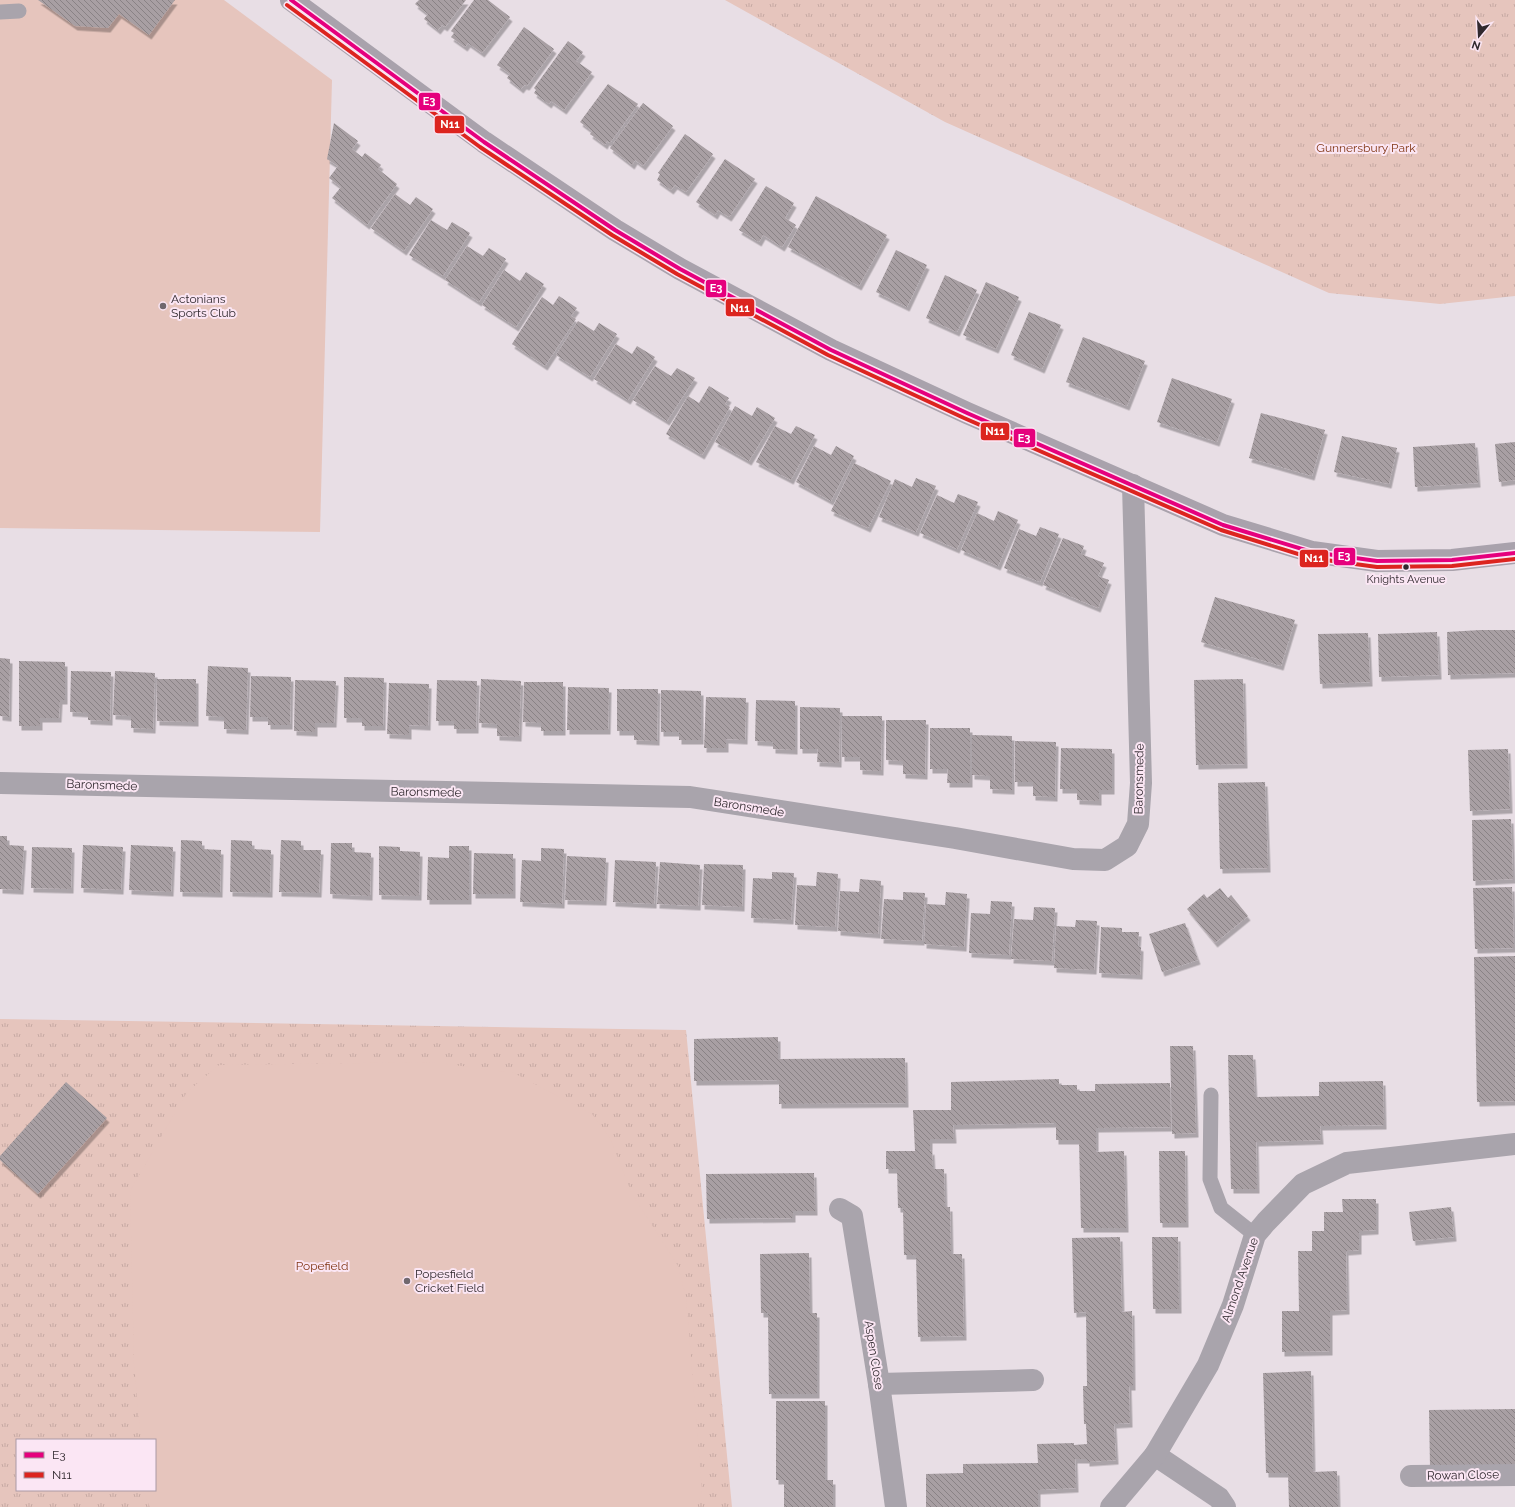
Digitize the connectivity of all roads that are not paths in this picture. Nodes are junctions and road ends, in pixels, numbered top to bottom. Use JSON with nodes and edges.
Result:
{"nodes":[{"id":1,"x":291,"y":0,"type":"edge"},
{"id":2,"x":19,"y":11,"type":"dead end"},
{"id":3,"x":0,"y":12,"type":"edge"},
{"id":4,"x":1133,"y":485,"type":"junction"},
{"id":5,"x":1515,"y":553,"type":"edge"},
{"id":6,"x":0,"y":783,"type":"edge"},
{"id":7,"x":1211,"y":1095,"type":"dead end"},
{"id":8,"x":1515,"y":1144,"type":"edge"},
{"id":9,"x":840,"y":1209,"type":"dead end"},
{"id":10,"x":1255,"y":1235,"type":"junction"},
{"id":11,"x":1033,"y":1380,"type":"dead end"},
{"id":12,"x":879,"y":1384,"type":"junction"},
{"id":13,"x":1155,"y":1455,"type":"junction"},
{"id":14,"x":1515,"y":1475,"type":"edge"},
{"id":15,"x":1411,"y":1476,"type":"dead end"},
{"id":16,"x":896,"y":1507,"type":"edge"},
{"id":17,"x":1111,"y":1507,"type":"edge"},
{"id":18,"x":1225,"y":1507,"type":"edge"}],
"edges":[{"from":1,"to":4,"type":"main road"},
{"from":2,"to":3,"type":"lane"},
{"from":4,"to":5,"type":"main road"},
{"from":4,"to":6,"type":"street","name":"Baronsmede"},
{"from":7,"to":10,"type":"lane"},
{"from":8,"to":10,"type":"street","name":"Almond Avenue"},
{"from":9,"to":12,"type":"street","name":"Aspen Close"},
{"from":10,"to":13,"type":"street","name":"Almond Avenue"},
{"from":11,"to":12,"type":"street"},
{"from":12,"to":16,"type":"street","name":"Aspen Close"},
{"from":13,"to":17,"type":"street","name":"Almond Avenue"},
{"from":13,"to":18,"type":"street"},
{"from":14,"to":15,"type":"street","name":"Rowan Close"}]}
